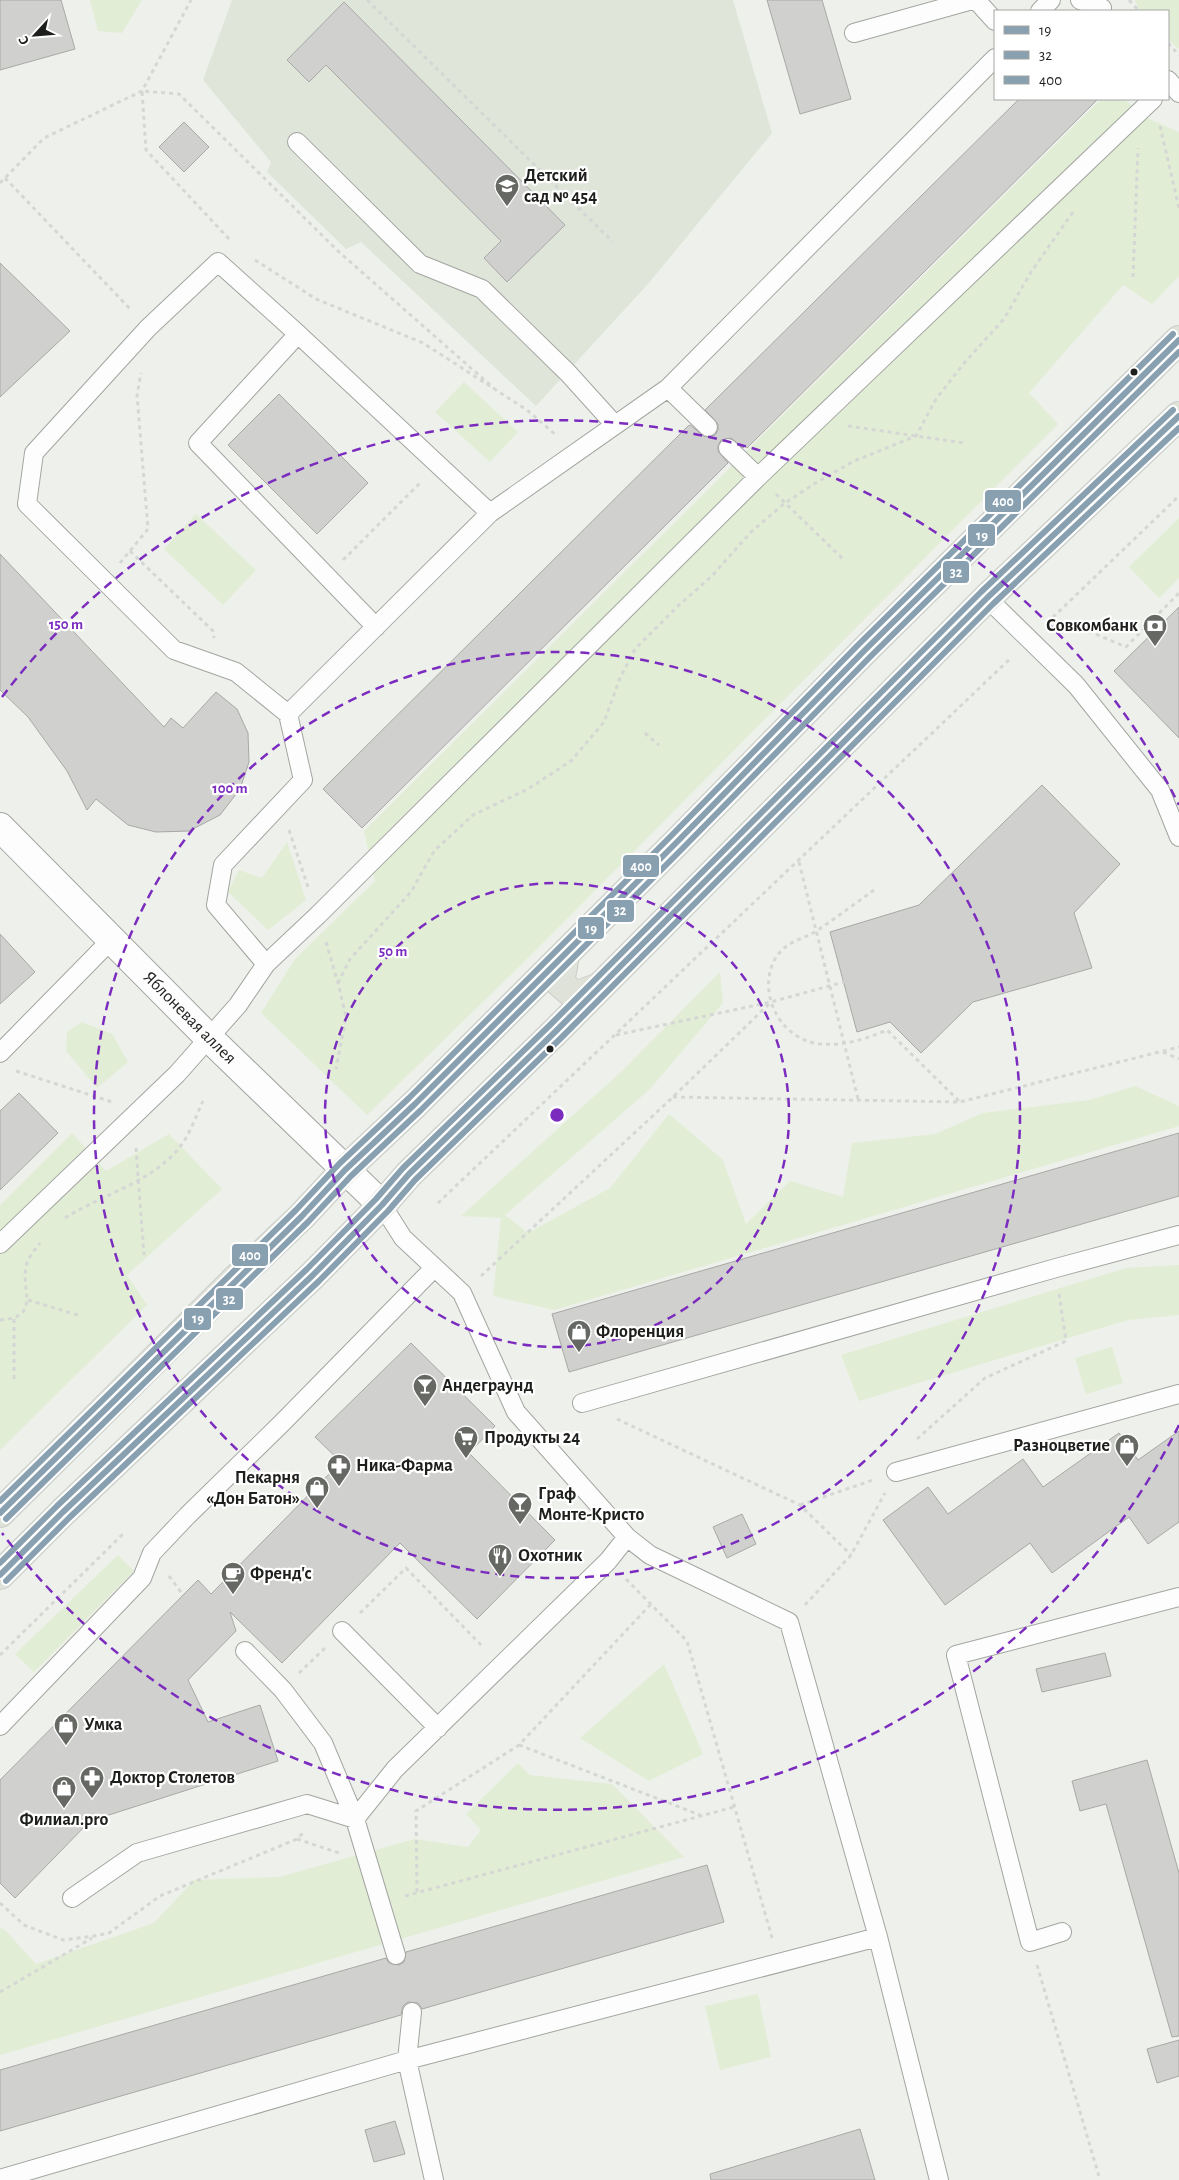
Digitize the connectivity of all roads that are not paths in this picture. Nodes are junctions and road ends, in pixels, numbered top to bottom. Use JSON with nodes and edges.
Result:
{"nodes":[{"id":1,"x":972,"y":0,"type":"edge"},
{"id":2,"x":976,"y":0,"type":"edge"},
{"id":3,"x":1051,"y":0,"type":"edge"},
{"id":4,"x":1080,"y":0,"type":"edge"},
{"id":5,"x":1103,"y":6,"type":"edge"},
{"id":6,"x":1041,"y":10,"type":"edge"},
{"id":7,"x":994,"y":20,"type":"edge"},
{"id":8,"x":854,"y":33,"type":"dead end"},
{"id":9,"x":994,"y":59,"type":"edge"},
{"id":10,"x":1152,"y":100,"type":"edge"},
{"id":11,"x":297,"y":142,"type":"dead end"},
{"id":12,"x":298,"y":334,"type":"junction"},
{"id":13,"x":1179,"y":340,"type":"edge"},
{"id":14,"x":668,"y":388,"type":"junction"},
{"id":15,"x":1179,"y":416,"type":"edge"},
{"id":16,"x":615,"y":425,"type":"junction"},
{"id":17,"x":708,"y":427,"type":"dead end"},
{"id":18,"x":728,"y":448,"type":"dead end"},
{"id":19,"x":758,"y":477,"type":"junction"},
{"id":20,"x":490,"y":513,"type":"junction"},
{"id":21,"x":987,"y":598,"type":"junction"},
{"id":22,"x":376,"y":627,"type":"junction"},
{"id":23,"x":288,"y":714,"type":"junction"},
{"id":24,"x":0,"y":827,"type":"edge"},
{"id":25,"x":1179,"y":838,"type":"edge"},
{"id":26,"x":112,"y":939,"type":"junction"},
{"id":27,"x":565,"y":955,"type":"junction"},
{"id":28,"x":266,"y":964,"type":"junction"},
{"id":29,"x":597,"y":988,"type":"junction"},
{"id":30,"x":208,"y":1037,"type":"junction"},
{"id":31,"x":0,"y":1053,"type":"edge"},
{"id":32,"x":345,"y":1170,"type":"junction"},
{"id":33,"x":382,"y":1205,"type":"junction"},
{"id":34,"x":1179,"y":1235,"type":"edge"},
{"id":35,"x":0,"y":1244,"type":"edge"},
{"id":36,"x":434,"y":1268,"type":"junction"},
{"id":37,"x":1179,"y":1394,"type":"edge"},
{"id":38,"x":582,"y":1403,"type":"road end"},
{"id":39,"x":896,"y":1472,"type":"road end"},
{"id":40,"x":35,"y":1479,"type":"junction"},
{"id":41,"x":63,"y":1512,"type":"junction"},
{"id":42,"x":0,"y":1513,"type":"edge"},
{"id":43,"x":627,"y":1537,"type":"junction"},
{"id":44,"x":0,"y":1575,"type":"edge"},
{"id":45,"x":1179,"y":1597,"type":"edge"},
{"id":46,"x":342,"y":1631,"type":"road end"},
{"id":47,"x":245,"y":1652,"type":"dead end"},
{"id":48,"x":0,"y":1726,"type":"edge"},
{"id":49,"x":438,"y":1728,"type":"junction"},
{"id":50,"x":355,"y":1819,"type":"junction"},
{"id":51,"x":72,"y":1898,"type":"dead end"},
{"id":52,"x":1062,"y":1932,"type":"dead end"},
{"id":53,"x":878,"y":1937,"type":"junction"},
{"id":54,"x":396,"y":1956,"type":"dead end"},
{"id":55,"x":412,"y":2012,"type":"dead end"},
{"id":56,"x":407,"y":2060,"type":"junction"},
{"id":57,"x":0,"y":2179,"type":"edge"},
{"id":58,"x":434,"y":2180,"type":"edge"},
{"id":59,"x":939,"y":2180,"type":"edge"}],
"edges":[{"from":1,"to":8,"type":"lane"},
{"from":2,"to":7,"type":"lane"},
{"from":3,"to":6,"type":"lane"},
{"from":4,"to":5,"type":"lane"},
{"from":9,"to":14,"type":"lane"},
{"from":10,"to":19,"type":"lane"},
{"from":11,"to":16,"type":"lane"},
{"from":12,"to":20,"type":"lane"},
{"from":12,"to":22,"type":"lane"},
{"from":12,"to":23,"type":"lane"},
{"from":13,"to":27,"type":"main road"},
{"from":14,"to":16,"type":"lane"},
{"from":14,"to":17,"type":"lane"},
{"from":15,"to":21,"type":"main road"},
{"from":16,"to":20,"type":"lane"},
{"from":18,"to":19,"type":"lane"},
{"from":19,"to":28,"type":"lane"},
{"from":20,"to":22,"type":"lane"},
{"from":21,"to":25,"type":"lane"},
{"from":21,"to":29,"type":"main road"},
{"from":22,"to":23,"type":"lane"},
{"from":23,"to":28,"type":"lane"},
{"from":24,"to":26,"type":"street","name":"Яблоневая аллея"},
{"from":26,"to":30,"type":"street","name":"Яблоневая аллея"},
{"from":26,"to":31,"type":"lane"},
{"from":27,"to":29,"type":"main road"},
{"from":27,"to":32,"type":"main road"},
{"from":28,"to":30,"type":"lane"},
{"from":29,"to":33,"type":"main road"},
{"from":30,"to":32,"type":"street","name":"Яблоневая аллея"},
{"from":30,"to":35,"type":"lane"},
{"from":32,"to":33,"type":"street","name":"Яблоневая аллея"},
{"from":32,"to":40,"type":"main road"},
{"from":33,"to":36,"type":"lane"},
{"from":33,"to":41,"type":"main road"},
{"from":34,"to":38,"type":"lane"},
{"from":36,"to":43,"type":"lane"},
{"from":36,"to":48,"type":"lane"},
{"from":37,"to":39,"type":"lane"},
{"from":40,"to":41,"type":"main road"},
{"from":40,"to":42,"type":"main road"},
{"from":41,"to":44,"type":"main road"},
{"from":43,"to":49,"type":"lane"},
{"from":43,"to":53,"type":"lane"},
{"from":45,"to":52,"type":"lane"},
{"from":46,"to":49,"type":"lane"},
{"from":47,"to":50,"type":"lane"},
{"from":49,"to":50,"type":"lane"},
{"from":50,"to":51,"type":"lane"},
{"from":50,"to":54,"type":"lane"},
{"from":53,"to":56,"type":"lane"},
{"from":53,"to":59,"type":"lane"},
{"from":55,"to":56,"type":"lane"},
{"from":56,"to":57,"type":"lane"},
{"from":56,"to":58,"type":"lane"}]}
